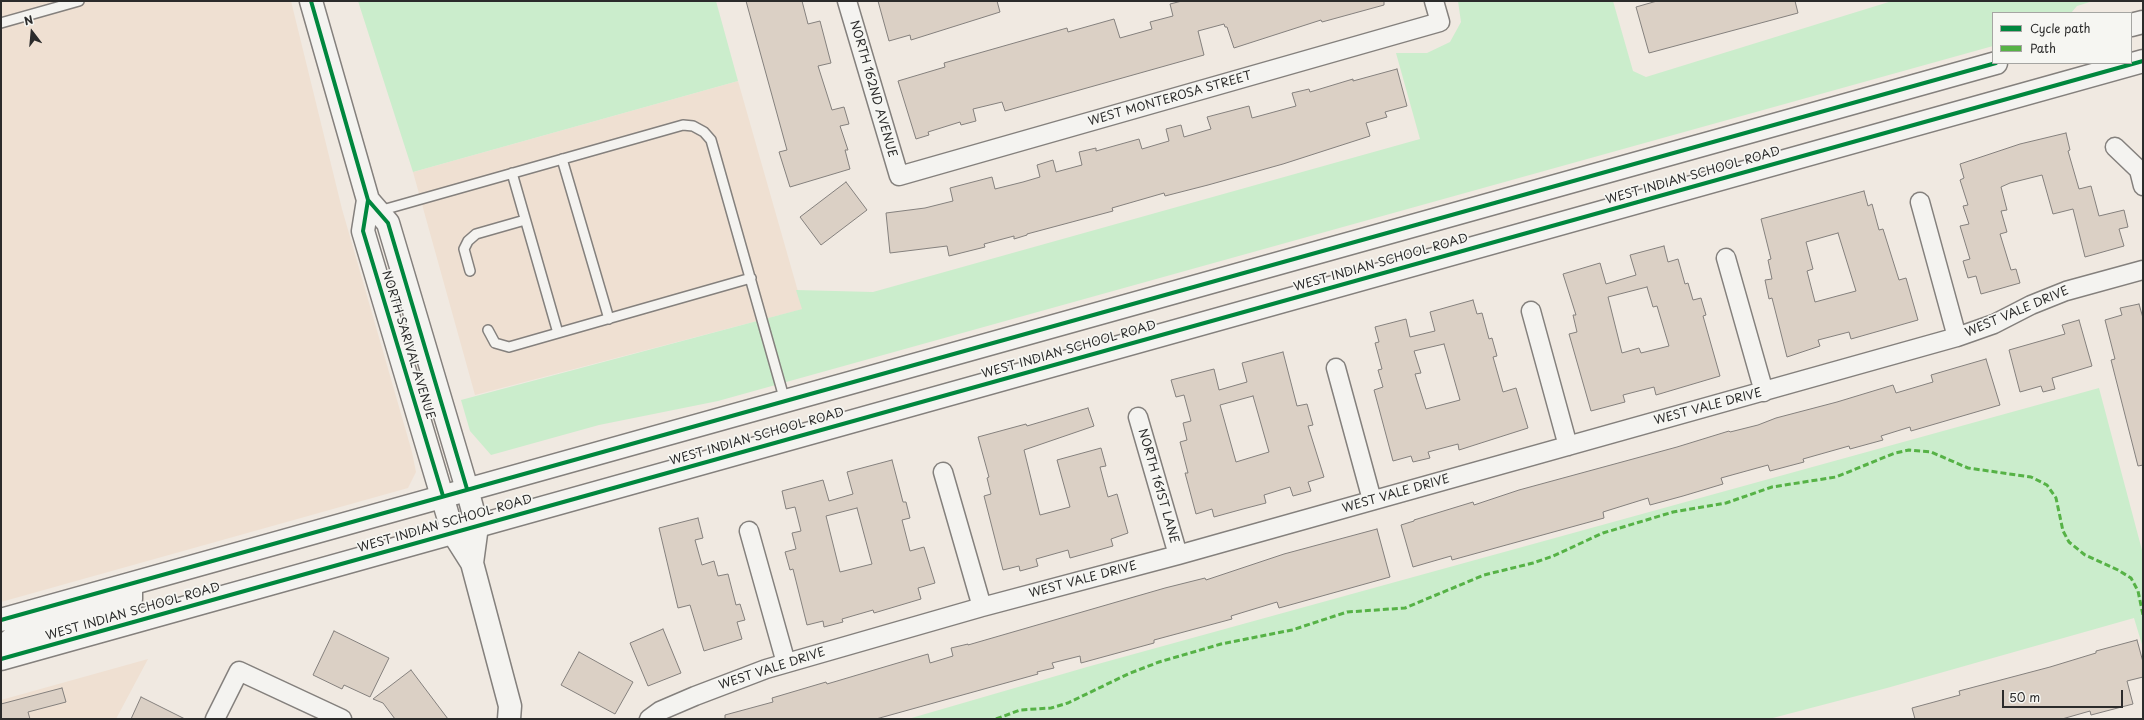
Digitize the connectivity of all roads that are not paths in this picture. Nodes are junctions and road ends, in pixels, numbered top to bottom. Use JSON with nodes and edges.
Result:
{"nodes":[{"id":1,"x":79,"y":1,"type":"edge"},
{"id":2,"x":311,"y":1,"type":"edge"},
{"id":3,"x":848,"y":1,"type":"edge"},
{"id":4,"x":1434,"y":1,"type":"edge"},
{"id":5,"x":2143,"y":22,"type":"edge"},
{"id":6,"x":1,"y":23,"type":"edge"},
{"id":7,"x":2132,"y":25,"type":"edge"},
{"id":8,"x":2143,"y":61,"type":"edge"},
{"id":9,"x":1992,"y":64,"type":"edge"},
{"id":10,"x":2115,"y":147,"type":"dead end"},
{"id":11,"x":562,"y":159,"type":"junction"},
{"id":12,"x":512,"y":173,"type":"junction"},
{"id":13,"x":899,"y":176,"type":"joint"},
{"id":14,"x":2143,"y":186,"type":"edge"},
{"id":15,"x":1920,"y":202,"type":"dead end"},
{"id":16,"x":373,"y":205,"type":"junction"},
{"id":17,"x":525,"y":220,"type":"junction"},
{"id":18,"x":1726,"y":258,"type":"dead end"},
{"id":19,"x":2143,"y":270,"type":"edge"},
{"id":20,"x":470,"y":271,"type":"dead end"},
{"id":21,"x":751,"y":278,"type":"junction"},
{"id":22,"x":1531,"y":311,"type":"dead end"},
{"id":23,"x":609,"y":319,"type":"junction"},
{"id":24,"x":488,"y":330,"type":"dead end"},
{"id":25,"x":558,"y":333,"type":"junction"},
{"id":26,"x":1957,"y":337,"type":"junction"},
{"id":27,"x":1336,"y":368,"type":"dead end"},
{"id":28,"x":1764,"y":392,"type":"junction"},
{"id":29,"x":785,"y":401,"type":"junction"},
{"id":30,"x":1138,"y":417,"type":"dead end"},
{"id":31,"x":1568,"y":446,"type":"junction"},
{"id":32,"x":943,"y":472,"type":"dead end"},
{"id":33,"x":466,"y":489,"type":"junction"},
{"id":34,"x":443,"y":496,"type":"junction"},
{"id":35,"x":1372,"y":500,"type":"junction"},
{"id":36,"x":476,"y":526,"type":"junction"},
{"id":37,"x":749,"y":531,"type":"dead end"},
{"id":38,"x":453,"y":532,"type":"junction"},
{"id":39,"x":1178,"y":555,"type":"junction"},
{"id":40,"x":472,"y":563,"type":"junction"},
{"id":41,"x":131,"y":584,"type":"junction"},
{"id":42,"x":982,"y":607,"type":"junction"},
{"id":43,"x":1,"y":620,"type":"edge"},
{"id":44,"x":1,"y":648,"type":"edge"},
{"id":45,"x":1,"y":659,"type":"edge"},
{"id":46,"x":786,"y":663,"type":"junction"},
{"id":47,"x":513,"y":715,"type":"edge"},
{"id":48,"x":215,"y":719,"type":"edge"},
{"id":49,"x":342,"y":719,"type":"edge"},
{"id":50,"x":649,"y":719,"type":"edge"}],
"edges":[{"from":1,"to":6,"type":"lane"},
{"from":2,"to":16,"type":"main road","name":"NORTH SARIVAL AVENUE"},
{"from":3,"to":13,"type":"street","name":"NORTH 162ND AVENUE"},
{"from":4,"to":13,"type":"street","name":"WEST MONTEROSA STREET"},
{"from":5,"to":7,"type":"main road"},
{"from":8,"to":36,"type":"main road","name":"WEST INDIAN SCHOOL ROAD"},
{"from":9,"to":29,"type":"main road"},
{"from":10,"to":14,"type":"street"},
{"from":11,"to":12,"type":"lane"},
{"from":11,"to":21,"type":"lane"},
{"from":11,"to":23,"type":"lane"},
{"from":12,"to":16,"type":"lane"},
{"from":12,"to":17,"type":"lane"},
{"from":15,"to":26,"type":"street"},
{"from":16,"to":33,"type":"main road","name":"NORTH SARIVAL AVENUE"},
{"from":16,"to":34,"type":"main road","name":"NORTH SARIVAL AVENUE"},
{"from":17,"to":20,"type":"lane"},
{"from":17,"to":25,"type":"lane"},
{"from":18,"to":28,"type":"street"},
{"from":19,"to":26,"type":"street","name":"WEST VALE DRIVE"},
{"from":21,"to":23,"type":"lane"},
{"from":21,"to":29,"type":"lane"},
{"from":22,"to":31,"type":"street"},
{"from":23,"to":25,"type":"lane"},
{"from":24,"to":25,"type":"lane"},
{"from":26,"to":28,"type":"street","name":"WEST VALE DRIVE"},
{"from":27,"to":35,"type":"street"},
{"from":28,"to":31,"type":"street","name":"WEST VALE DRIVE"},
{"from":29,"to":33,"type":"main road"},
{"from":30,"to":39,"type":"street","name":"NORTH 161ST LANE"},
{"from":31,"to":35,"type":"street","name":"WEST VALE DRIVE"},
{"from":32,"to":42,"type":"street"},
{"from":33,"to":34,"type":"main road"},
{"from":33,"to":36,"type":"main road","name":"NORTH SARIVAL AVENUE"},
{"from":34,"to":38,"type":"main road","name":"NORTH SARIVAL AVENUE"},
{"from":34,"to":41,"type":"main road"},
{"from":35,"to":39,"type":"street","name":"WEST VALE DRIVE"},
{"from":36,"to":38,"type":"main road","name":"WEST INDIAN SCHOOL ROAD"},
{"from":36,"to":40,"type":"main road","name":"NORTH SARIVAL AVENUE"},
{"from":37,"to":46,"type":"street"},
{"from":38,"to":40,"type":"main road","name":"NORTH SARIVAL AVENUE"},
{"from":38,"to":45,"type":"main road","name":"WEST INDIAN SCHOOL ROAD"},
{"from":39,"to":42,"type":"street","name":"WEST VALE DRIVE"},
{"from":40,"to":47,"type":"main road","name":"NORTH SARIVAL AVENUE"},
{"from":41,"to":43,"type":"main road"},
{"from":41,"to":44,"type":"main road"},
{"from":42,"to":46,"type":"street","name":"WEST VALE DRIVE"},
{"from":46,"to":50,"type":"street","name":"WEST VALE DRIVE"},
{"from":48,"to":49,"type":"street"}]}
